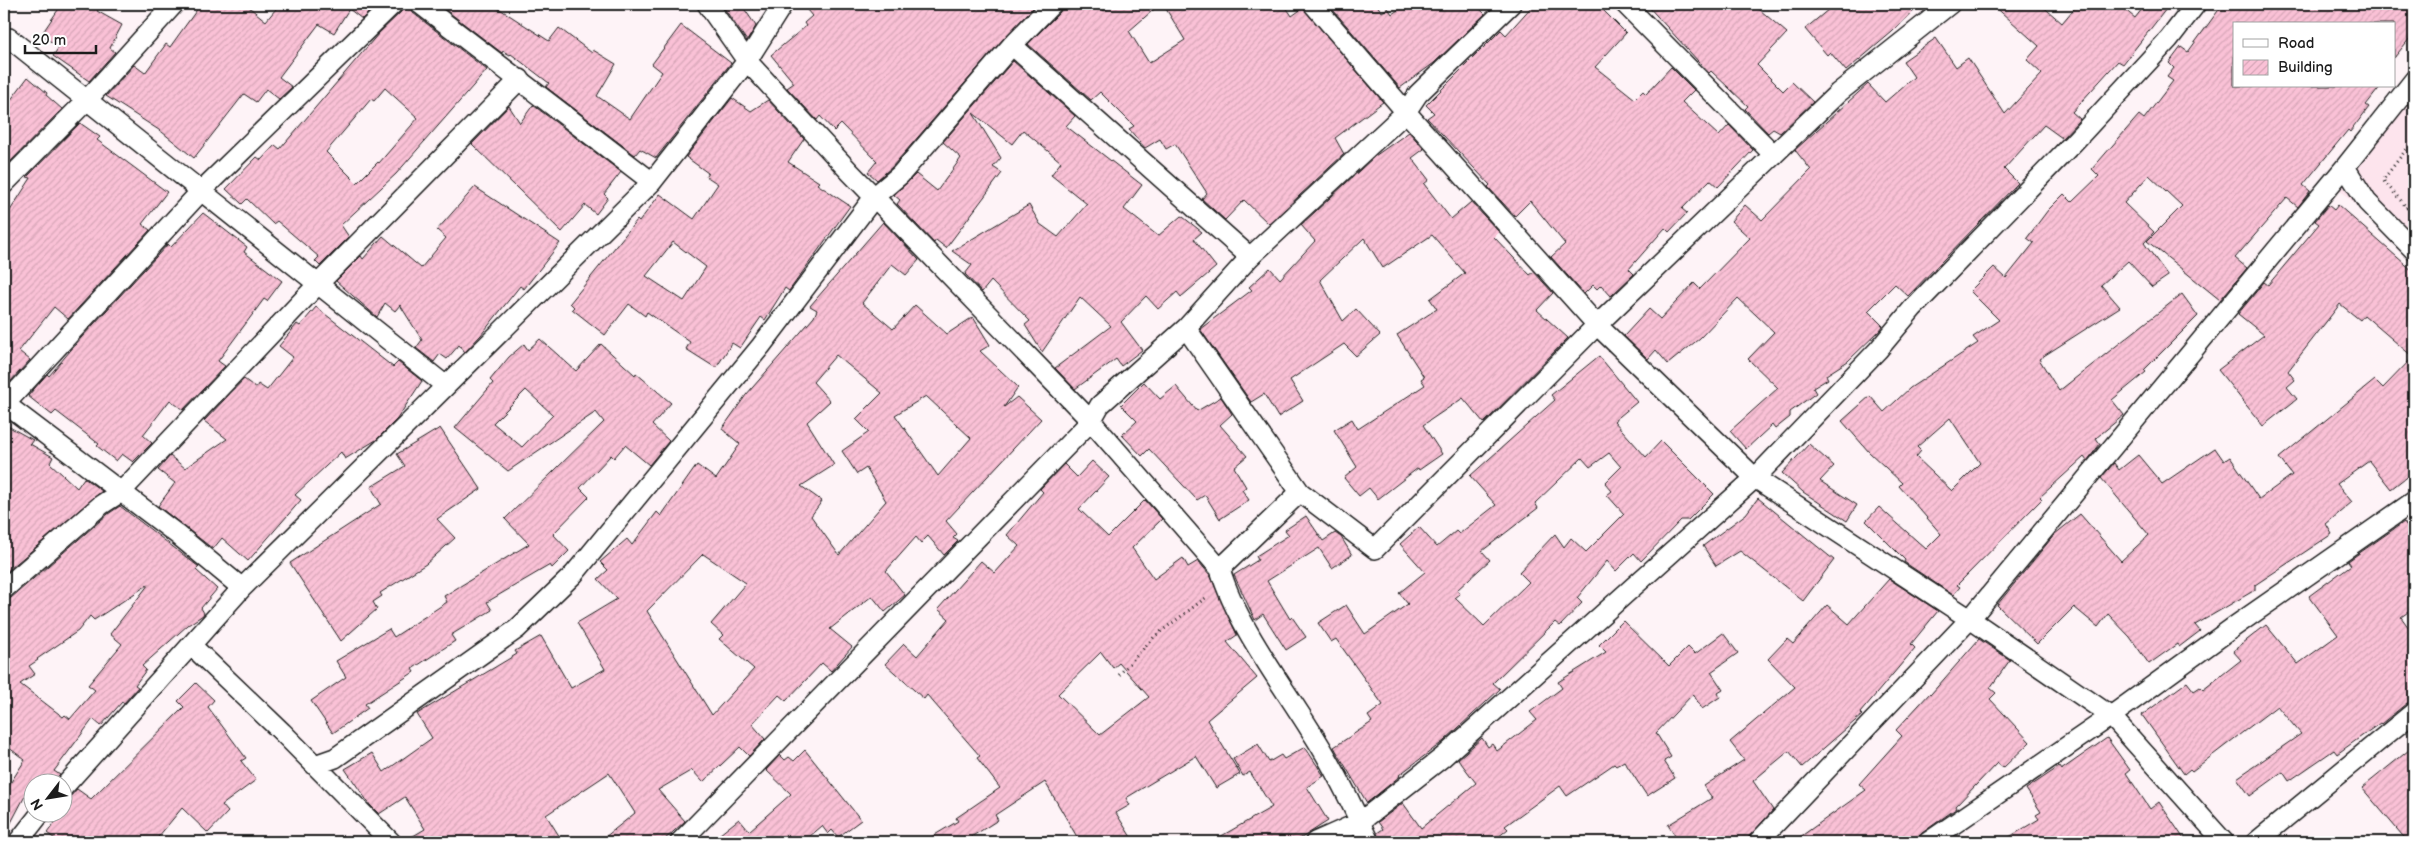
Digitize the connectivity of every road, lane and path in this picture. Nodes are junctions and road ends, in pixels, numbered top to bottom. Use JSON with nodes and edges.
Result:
{"nodes":[{"id":1,"x":174,"y":4,"type":"edge"},
{"id":2,"x":393,"y":4,"type":"edge"},
{"id":3,"x":420,"y":4,"type":"edge"},
{"id":4,"x":707,"y":4,"type":"edge"},
{"id":5,"x":782,"y":4,"type":"edge"},
{"id":6,"x":1052,"y":4,"type":"edge"},
{"id":7,"x":1313,"y":4,"type":"edge"},
{"id":8,"x":1511,"y":4,"type":"edge"},
{"id":9,"x":1625,"y":4,"type":"edge"},
{"id":10,"x":1950,"y":4,"type":"edge"},
{"id":11,"x":2196,"y":4,"type":"edge"},
{"id":12,"x":9,"y":38,"type":"dead end"},
{"id":13,"x":1012,"y":45,"type":"junction"},
{"id":14,"x":747,"y":61,"type":"junction"},
{"id":15,"x":520,"y":79,"type":"junction"},
{"id":16,"x":2414,"y":80,"type":"edge"},
{"id":17,"x":86,"y":101,"type":"junction"},
{"id":18,"x":1406,"y":112,"type":"junction"},
{"id":19,"x":2414,"y":140,"type":"edge"},
{"id":20,"x":1774,"y":155,"type":"junction"},
{"id":21,"x":2345,"y":167,"type":"junction"},
{"id":22,"x":652,"y":182,"type":"junction"},
{"id":23,"x":4,"y":184,"type":"edge"},
{"id":24,"x":202,"y":190,"type":"junction"},
{"id":25,"x":875,"y":196,"type":"junction"},
{"id":26,"x":2414,"y":201,"type":"edge"},
{"id":27,"x":2406,"y":208,"type":"junction"},
{"id":28,"x":2414,"y":217,"type":"edge"},
{"id":29,"x":2414,"y":250,"type":"edge"},
{"id":30,"x":1250,"y":257,"type":"junction"},
{"id":31,"x":319,"y":283,"type":"junction"},
{"id":32,"x":1598,"y":325,"type":"junction"},
{"id":33,"x":1186,"y":328,"type":"junction"},
{"id":34,"x":446,"y":386,"type":"junction"},
{"id":35,"x":4,"y":403,"type":"edge"},
{"id":36,"x":1091,"y":421,"type":"junction"},
{"id":37,"x":1755,"y":478,"type":"junction"},
{"id":38,"x":121,"y":492,"type":"junction"},
{"id":39,"x":1300,"y":492,"type":"junction"},
{"id":40,"x":2412,"y":508,"type":"edge"},
{"id":41,"x":1222,"y":576,"type":"junction"},
{"id":42,"x":242,"y":588,"type":"junction"},
{"id":43,"x":4,"y":589,"type":"edge"},
{"id":44,"x":1970,"y":619,"type":"junction"},
{"id":45,"x":192,"y":646,"type":"junction"},
{"id":46,"x":1119,"y":675,"type":"dead end"},
{"id":47,"x":2414,"y":712,"type":"edge"},
{"id":48,"x":2112,"y":716,"type":"junction"},
{"id":49,"x":315,"y":765,"type":"junction"},
{"id":50,"x":72,"y":778,"type":"edge"},
{"id":51,"x":1360,"y":822,"type":"junction"},
{"id":52,"x":32,"y":824,"type":"edge"},
{"id":53,"x":18,"y":842,"type":"edge"},
{"id":54,"x":391,"y":842,"type":"edge"},
{"id":55,"x":680,"y":842,"type":"edge"},
{"id":56,"x":1315,"y":842,"type":"edge"},
{"id":57,"x":1368,"y":842,"type":"edge"},
{"id":58,"x":1758,"y":842,"type":"edge"},
{"id":59,"x":1928,"y":842,"type":"edge"},
{"id":60,"x":2224,"y":842,"type":"edge"},
{"id":61,"x":2256,"y":842,"type":"edge"}],
"edges":[{"from":1,"to":17,"type":"street"},
{"from":2,"to":24,"type":"street"},
{"from":3,"to":15,"type":"street"},
{"from":4,"to":14,"type":"street"},
{"from":5,"to":14,"type":"street"},
{"from":6,"to":13,"type":"street"},
{"from":7,"to":18,"type":"street"},
{"from":8,"to":18,"type":"street"},
{"from":9,"to":20,"type":"street"},
{"from":10,"to":20,"type":"street"},
{"from":11,"to":37,"type":"street"},
{"from":12,"to":17,"type":"street"},
{"from":13,"to":25,"type":"street"},
{"from":13,"to":30,"type":"street"},
{"from":14,"to":22,"type":"street"},
{"from":14,"to":25,"type":"street"},
{"from":15,"to":22,"type":"street"},
{"from":15,"to":31,"type":"street"},
{"from":16,"to":21,"type":"street"},
{"from":17,"to":23,"type":"street"},
{"from":17,"to":24,"type":"street"},
{"from":18,"to":30,"type":"street"},
{"from":18,"to":32,"type":"street"},
{"from":19,"to":27,"type":"path"},
{"from":20,"to":32,"type":"street"},
{"from":21,"to":29,"type":"street"},
{"from":21,"to":44,"type":"street"},
{"from":22,"to":34,"type":"street"},
{"from":24,"to":31,"type":"street"},
{"from":24,"to":35,"type":"street"},
{"from":25,"to":36,"type":"street"},
{"from":25,"to":49,"type":"street"},
{"from":26,"to":27,"type":"path"},
{"from":27,"to":28,"type":"path"},
{"from":30,"to":33,"type":"street"},
{"from":31,"to":34,"type":"street"},
{"from":31,"to":38,"type":"street"},
{"from":32,"to":37,"type":"street"},
{"from":32,"to":39,"type":"street"},
{"from":33,"to":36,"type":"street"},
{"from":33,"to":39,"type":"street"},
{"from":34,"to":42,"type":"street"},
{"from":35,"to":38,"type":"street"},
{"from":36,"to":41,"type":"street"},
{"from":36,"to":55,"type":"street"},
{"from":37,"to":44,"type":"street"},
{"from":37,"to":51,"type":"street"},
{"from":38,"to":42,"type":"street"},
{"from":38,"to":43,"type":"street"},
{"from":39,"to":41,"type":"street"},
{"from":40,"to":48,"type":"street"},
{"from":41,"to":46,"type":"path"},
{"from":41,"to":51,"type":"street"},
{"from":42,"to":45,"type":"street"},
{"from":44,"to":48,"type":"street"},
{"from":44,"to":58,"type":"street"},
{"from":45,"to":49,"type":"street"},
{"from":45,"to":50,"type":"street"},
{"from":47,"to":61,"type":"street"},
{"from":48,"to":59,"type":"street"},
{"from":48,"to":60,"type":"street"},
{"from":49,"to":54,"type":"street"},
{"from":51,"to":56,"type":"street"},
{"from":51,"to":57,"type":"street"},
{"from":52,"to":53,"type":"street"}]}
